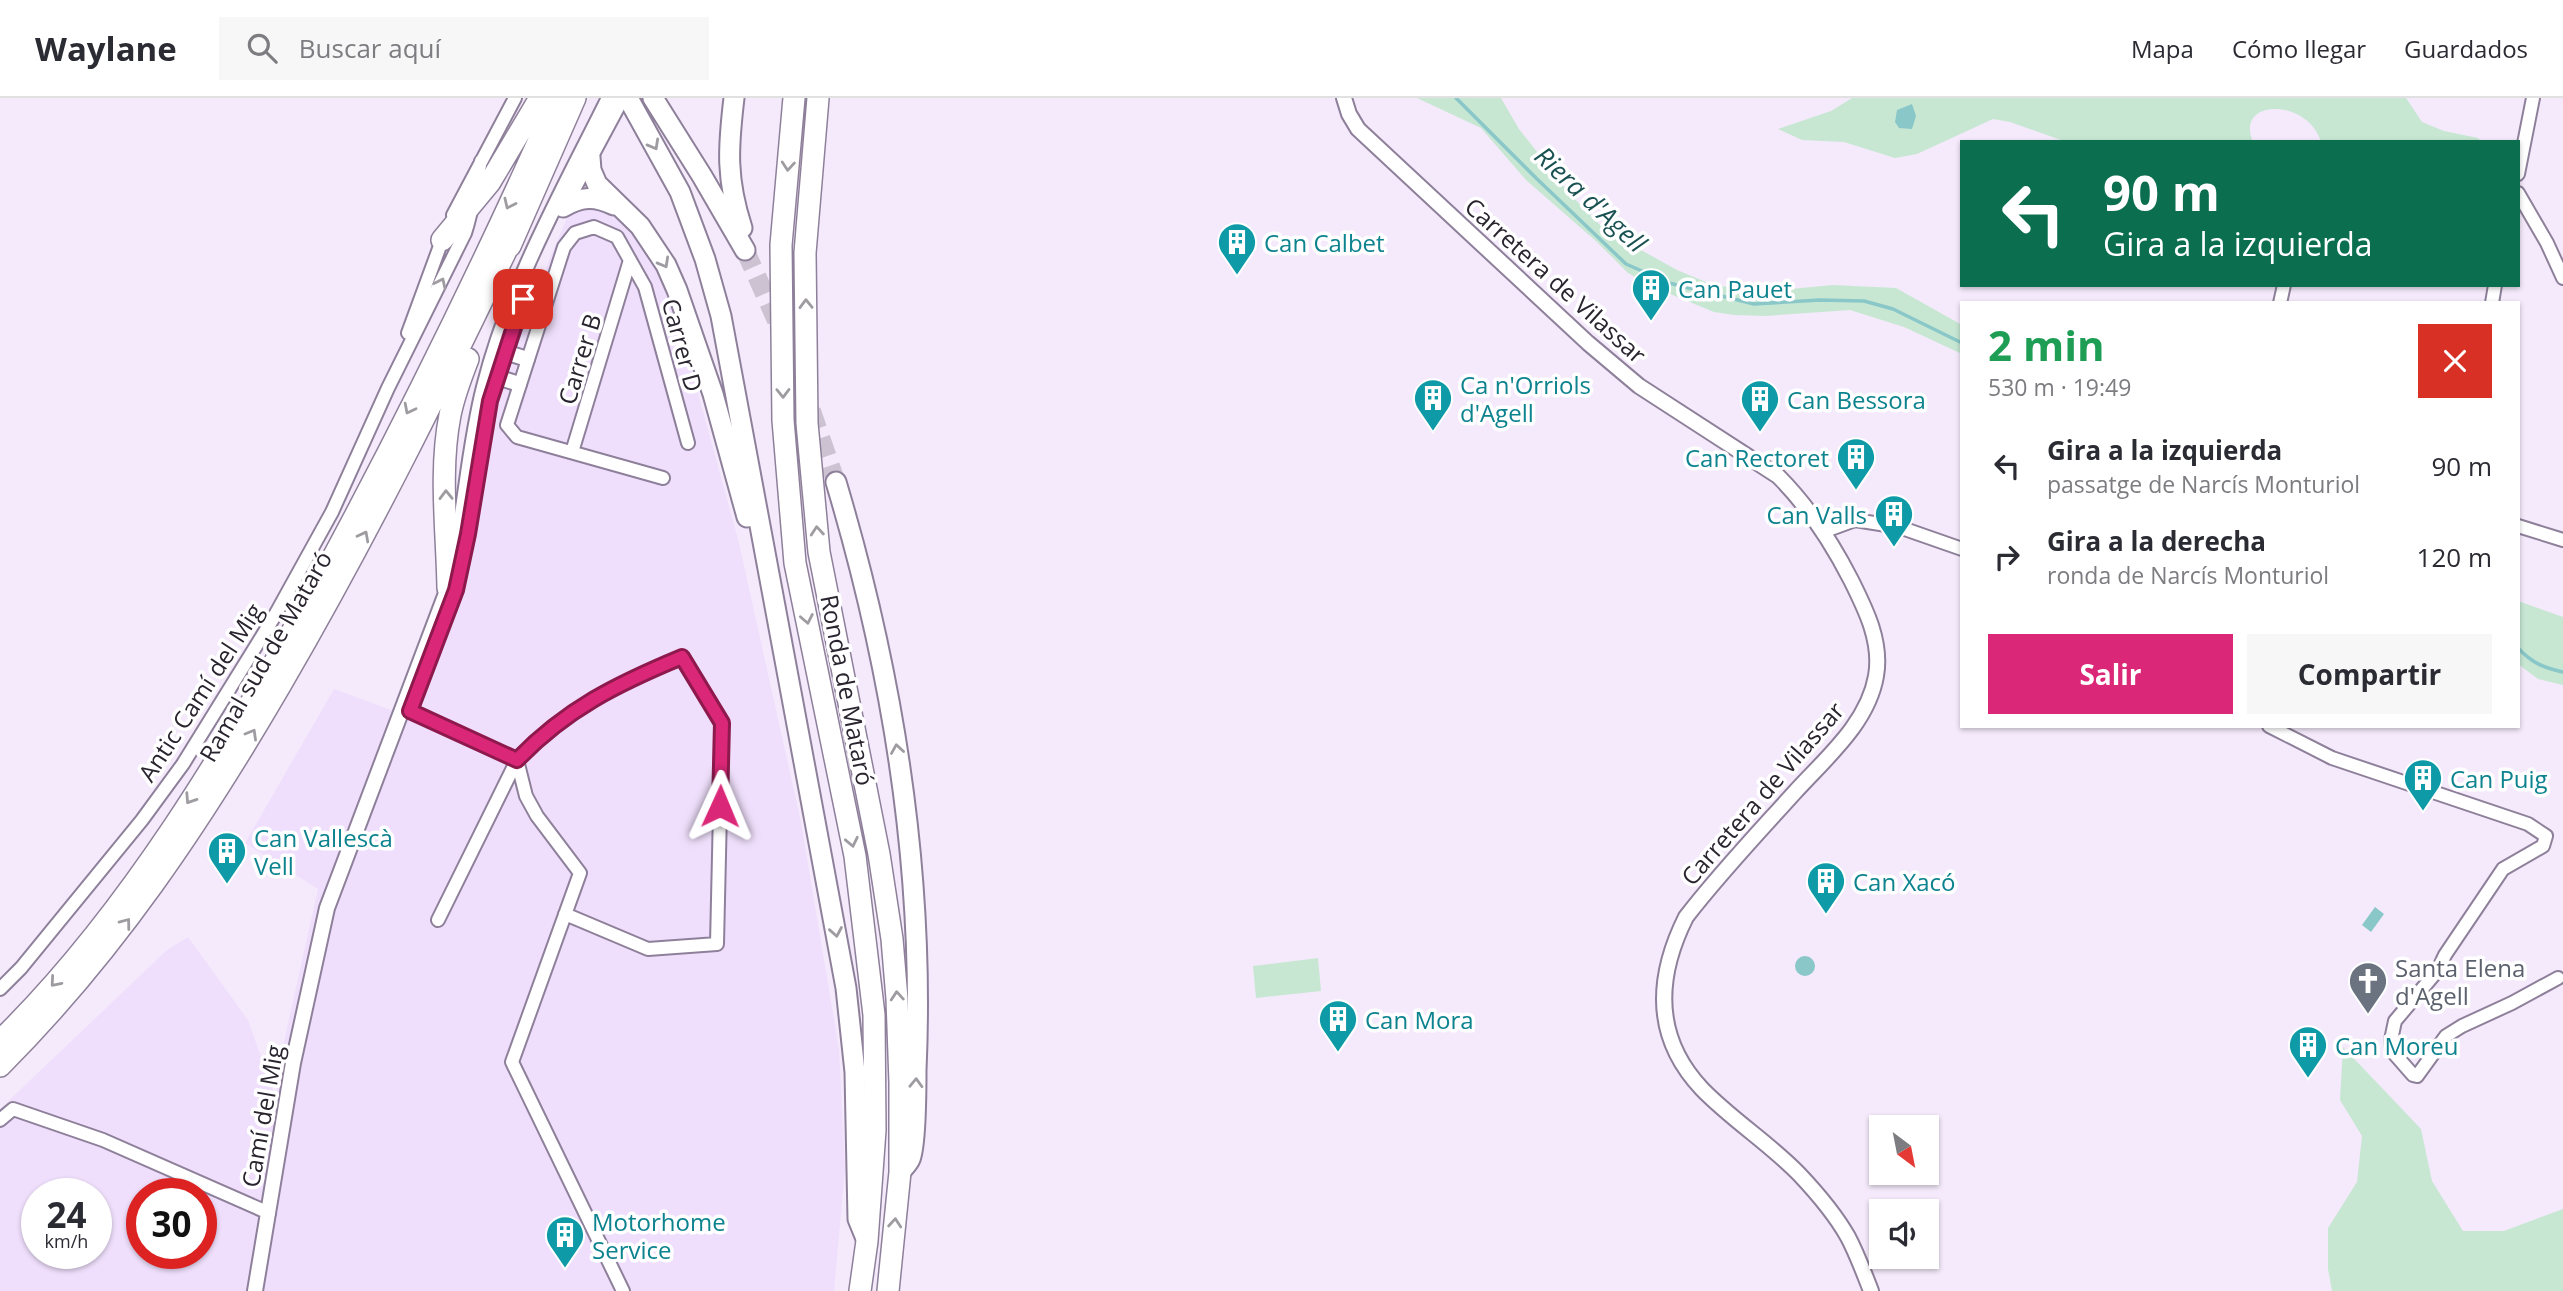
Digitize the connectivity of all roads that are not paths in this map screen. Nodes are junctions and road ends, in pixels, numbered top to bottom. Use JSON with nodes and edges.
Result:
{"nodes":[{"id":1,"x":515,"y":98,"type":"edge"},
{"id":2,"x":540,"y":98,"type":"edge"},
{"id":3,"x":558,"y":98,"type":"edge"},
{"id":4,"x":575,"y":98,"type":"edge"},
{"id":5,"x":609,"y":98,"type":"edge"},
{"id":6,"x":622,"y":98,"type":"edge"},
{"id":7,"x":628,"y":98,"type":"edge"},
{"id":8,"x":653,"y":98,"type":"edge"},
{"id":9,"x":734,"y":98,"type":"edge"},
{"id":10,"x":794,"y":98,"type":"edge"},
{"id":11,"x":818,"y":98,"type":"edge"},
{"id":12,"x":1344,"y":98,"type":"edge"},
{"id":13,"x":2533,"y":98,"type":"edge"},
{"id":14,"x":590,"y":157,"type":"junction"},
{"id":15,"x":481,"y":161,"type":"junction"},
{"id":16,"x":2520,"y":164,"type":"edge"},
{"id":17,"x":2520,"y":196,"type":"edge"},
{"id":18,"x":473,"y":204,"type":"junction"},
{"id":19,"x":564,"y":208,"type":"junction"},
{"id":20,"x":623,"y":209,"type":"junction"},
{"id":21,"x":514,"y":234,"type":"junction"},
{"id":22,"x":442,"y":240,"type":"junction"},
{"id":23,"x":530,"y":258,"type":"junction"},
{"id":24,"x":630,"y":260,"type":"junction"},
{"id":25,"x":2563,"y":278,"type":"edge"},
{"id":26,"x":626,"y":279,"type":"junction"},
{"id":27,"x":641,"y":279,"type":"junction"},
{"id":28,"x":505,"y":352,"type":"junction"},
{"id":29,"x":527,"y":359,"type":"junction"},
{"id":30,"x":497,"y":377,"type":"junction"},
{"id":31,"x":519,"y":384,"type":"junction"},
{"id":32,"x":388,"y":387,"type":"junction"},
{"id":33,"x":688,"y":443,"type":"dead end"},
{"id":34,"x":472,"y":446,"type":"junction"},
{"id":35,"x":572,"y":452,"type":"junction"},
{"id":36,"x":663,"y":478,"type":"dead end"},
{"id":37,"x":836,"y":482,"type":"tunnel mouth"},
{"id":38,"x":2520,"y":527,"type":"edge"},
{"id":39,"x":1825,"y":531,"type":"junction"},
{"id":40,"x":2563,"y":540,"type":"edge"},
{"id":41,"x":1960,"y":548,"type":"edge"},
{"id":42,"x":448,"y":587,"type":"junction"},
{"id":43,"x":773,"y":594,"type":"junction"},
{"id":44,"x":425,"y":661,"type":"junction"},
{"id":45,"x":410,"y":711,"type":"junction"},
{"id":46,"x":2273,"y":728,"type":"edge"},
{"id":47,"x":517,"y":760,"type":"junction"},
{"id":48,"x":364,"y":806,"type":"junction"},
{"id":49,"x":565,"y":914,"type":"junction"},
{"id":50,"x":438,"y":920,"type":"dead end"},
{"id":51,"x":319,"y":950,"type":"junction"},
{"id":52,"x":2558,"y":978,"type":"dead end"},
{"id":53,"x":0,"y":989,"type":"edge"},
{"id":54,"x":0,"y":1041,"type":"edge"},
{"id":55,"x":0,"y":1066,"type":"edge"},
{"id":56,"x":0,"y":1120,"type":"edge"},
{"id":57,"x":900,"y":1172,"type":"junction"},
{"id":58,"x":269,"y":1213,"type":"junction"},
{"id":59,"x":867,"y":1241,"type":"junction"},
{"id":60,"x":255,"y":1291,"type":"edge"},
{"id":61,"x":623,"y":1291,"type":"edge"},
{"id":62,"x":860,"y":1291,"type":"edge"},
{"id":63,"x":888,"y":1291,"type":"edge"},
{"id":64,"x":1871,"y":1291,"type":"edge"}],
"edges":[{"from":1,"to":15,"type":"street","name":"Antic Camí del Mig"},
{"from":2,"to":18,"type":"highway"},
{"from":3,"to":54,"type":"highway","one_way":true},
{"from":4,"to":21,"type":"highway"},
{"from":5,"to":23,"type":"street","name":"Camí del Mig"},
{"from":6,"to":14,"type":"street","name":"Camí del Mig"},
{"from":7,"to":43,"type":"highway","one_way":true},
{"from":8,"to":9,"type":"highway"},
{"from":10,"to":59,"type":"highway","name":"Ronda de Mataró","one_way":true},
{"from":57,"to":11,"type":"highway","name":"Ronda de Mataró","one_way":true},
{"from":12,"to":39,"type":"street","name":"Carretera de Vilassar"},
{"from":13,"to":16,"type":"street"},
{"from":14,"to":19,"type":"street","name":"Camí del Mig"},
{"from":14,"to":20,"type":"highway"},
{"from":15,"to":18,"type":"street","name":"Antic Camí del Mig"},
{"from":15,"to":22,"type":"street","name":"Antic Camí del Mig"},
{"from":17,"to":25,"type":"street"},
{"from":18,"to":22,"type":"highway"},
{"from":32,"to":18,"type":"street","name":"Antic Camí del Mig","one_way":true},
{"from":19,"to":20,"type":"highway"},
{"from":19,"to":28,"type":"street","name":"Camí del Mig"},
{"from":20,"to":43,"type":"highway","one_way":true},
{"from":42,"to":21,"type":"highway","one_way":true},
{"from":55,"to":21,"type":"highway","name":"Ramal sud de Mataró","one_way":true},
{"from":22,"to":32,"type":"street","name":"Antic Camí del Mig"},
{"from":23,"to":28,"type":"street","name":"Camí del Mig"},
{"from":23,"to":34,"type":"street","name":"Camí del Mig"},
{"from":24,"to":26,"type":"street","name":"Carrer B"},
{"from":24,"to":27,"type":"street","name":"Carrer D"},
{"from":24,"to":29,"type":"street","name":"Carrer D"},
{"from":26,"to":27,"type":"street"},
{"from":26,"to":35,"type":"street","name":"Carrer B"},
{"from":27,"to":33,"type":"street","name":"Carrer D"},
{"from":28,"to":29,"type":"street"},
{"from":28,"to":30,"type":"street","name":"Camí del Mig"},
{"from":29,"to":31,"type":"street","name":"Carrer D"},
{"from":30,"to":31,"type":"street"},
{"from":30,"to":34,"type":"street","name":"Camí del Mig"},
{"from":30,"to":44,"type":"street","name":"Camí del Mig"},
{"from":31,"to":35,"type":"street","name":"Carrer D"},
{"from":32,"to":53,"type":"street","name":"Antic Camí del Mig"},
{"from":34,"to":42,"type":"street","name":"Camí del Mig"},
{"from":35,"to":36,"type":"street"},
{"from":57,"to":37,"type":"highway","one_way":true},
{"from":38,"to":40,"type":"street"},
{"from":39,"to":41,"type":"street"},
{"from":39,"to":64,"type":"street","name":"Carretera de Vilassar"},
{"from":42,"to":44,"type":"street","name":"Camí del Mig"},
{"from":43,"to":59,"type":"highway","one_way":true},
{"from":44,"to":45,"type":"street","name":"Camí del Mig"},
{"from":44,"to":48,"type":"street","name":"Camí del Mig"},
{"from":45,"to":47,"type":"street"},
{"from":45,"to":48,"type":"street","name":"Camí del Mig"},
{"from":45,"to":51,"type":"street","name":"Camí del Mig"},
{"from":46,"to":52,"type":"street"},
{"from":47,"to":49,"type":"street"},
{"from":47,"to":49,"type":"street"},
{"from":47,"to":50,"type":"street"},
{"from":48,"to":51,"type":"street","name":"Camí del Mig"},
{"from":49,"to":61,"type":"street"},
{"from":51,"to":58,"type":"street","name":"Camí del Mig"},
{"from":56,"to":58,"type":"street"},
{"from":63,"to":57,"type":"highway","name":"Ronda de Mataró","one_way":true},
{"from":58,"to":60,"type":"street","name":"Camí del Mig"},
{"from":59,"to":62,"type":"highway","name":"Ronda de Mataró"}]}
